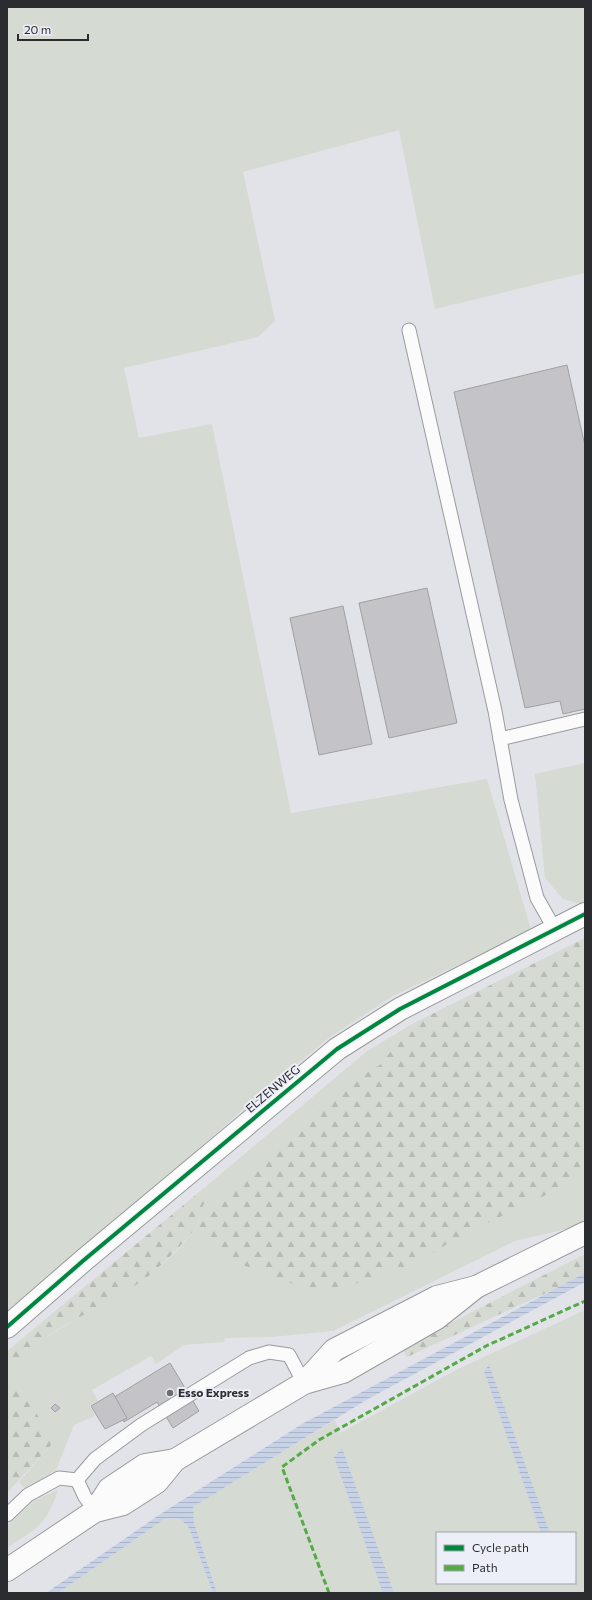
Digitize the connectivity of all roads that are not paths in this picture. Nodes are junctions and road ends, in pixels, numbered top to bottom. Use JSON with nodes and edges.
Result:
{"nodes":[{"id":1,"x":409,"y":330,"type":"dead end"},
{"id":2,"x":585,"y":719,"type":"edge"},
{"id":3,"x":500,"y":739,"type":"junction"},
{"id":4,"x":585,"y":914,"type":"edge"},
{"id":5,"x":554,"y":928,"type":"junction"},
{"id":6,"x":585,"y":1233,"type":"edge"},
{"id":7,"x":7,"y":1327,"type":"edge"},
{"id":8,"x":304,"y":1383,"type":"junction"},
{"id":9,"x":77,"y":1480,"type":"junction"},
{"id":10,"x":95,"y":1511,"type":"junction"},
{"id":11,"x":7,"y":1514,"type":"edge"},
{"id":12,"x":7,"y":1570,"type":"edge"}],
"edges":[{"from":1,"to":3,"type":"lane"},
{"from":2,"to":3,"type":"lane"},
{"from":3,"to":5,"type":"lane"},
{"from":4,"to":5,"type":"street","name":"ELZENWEG"},
{"from":5,"to":7,"type":"street","name":"ELZENWEG"},
{"from":6,"to":8,"type":"street"},
{"from":8,"to":9,"type":"lane"},
{"from":8,"to":10,"type":"street"},
{"from":9,"to":10,"type":"lane"},
{"from":9,"to":11,"type":"lane"},
{"from":10,"to":12,"type":"street"}]}
